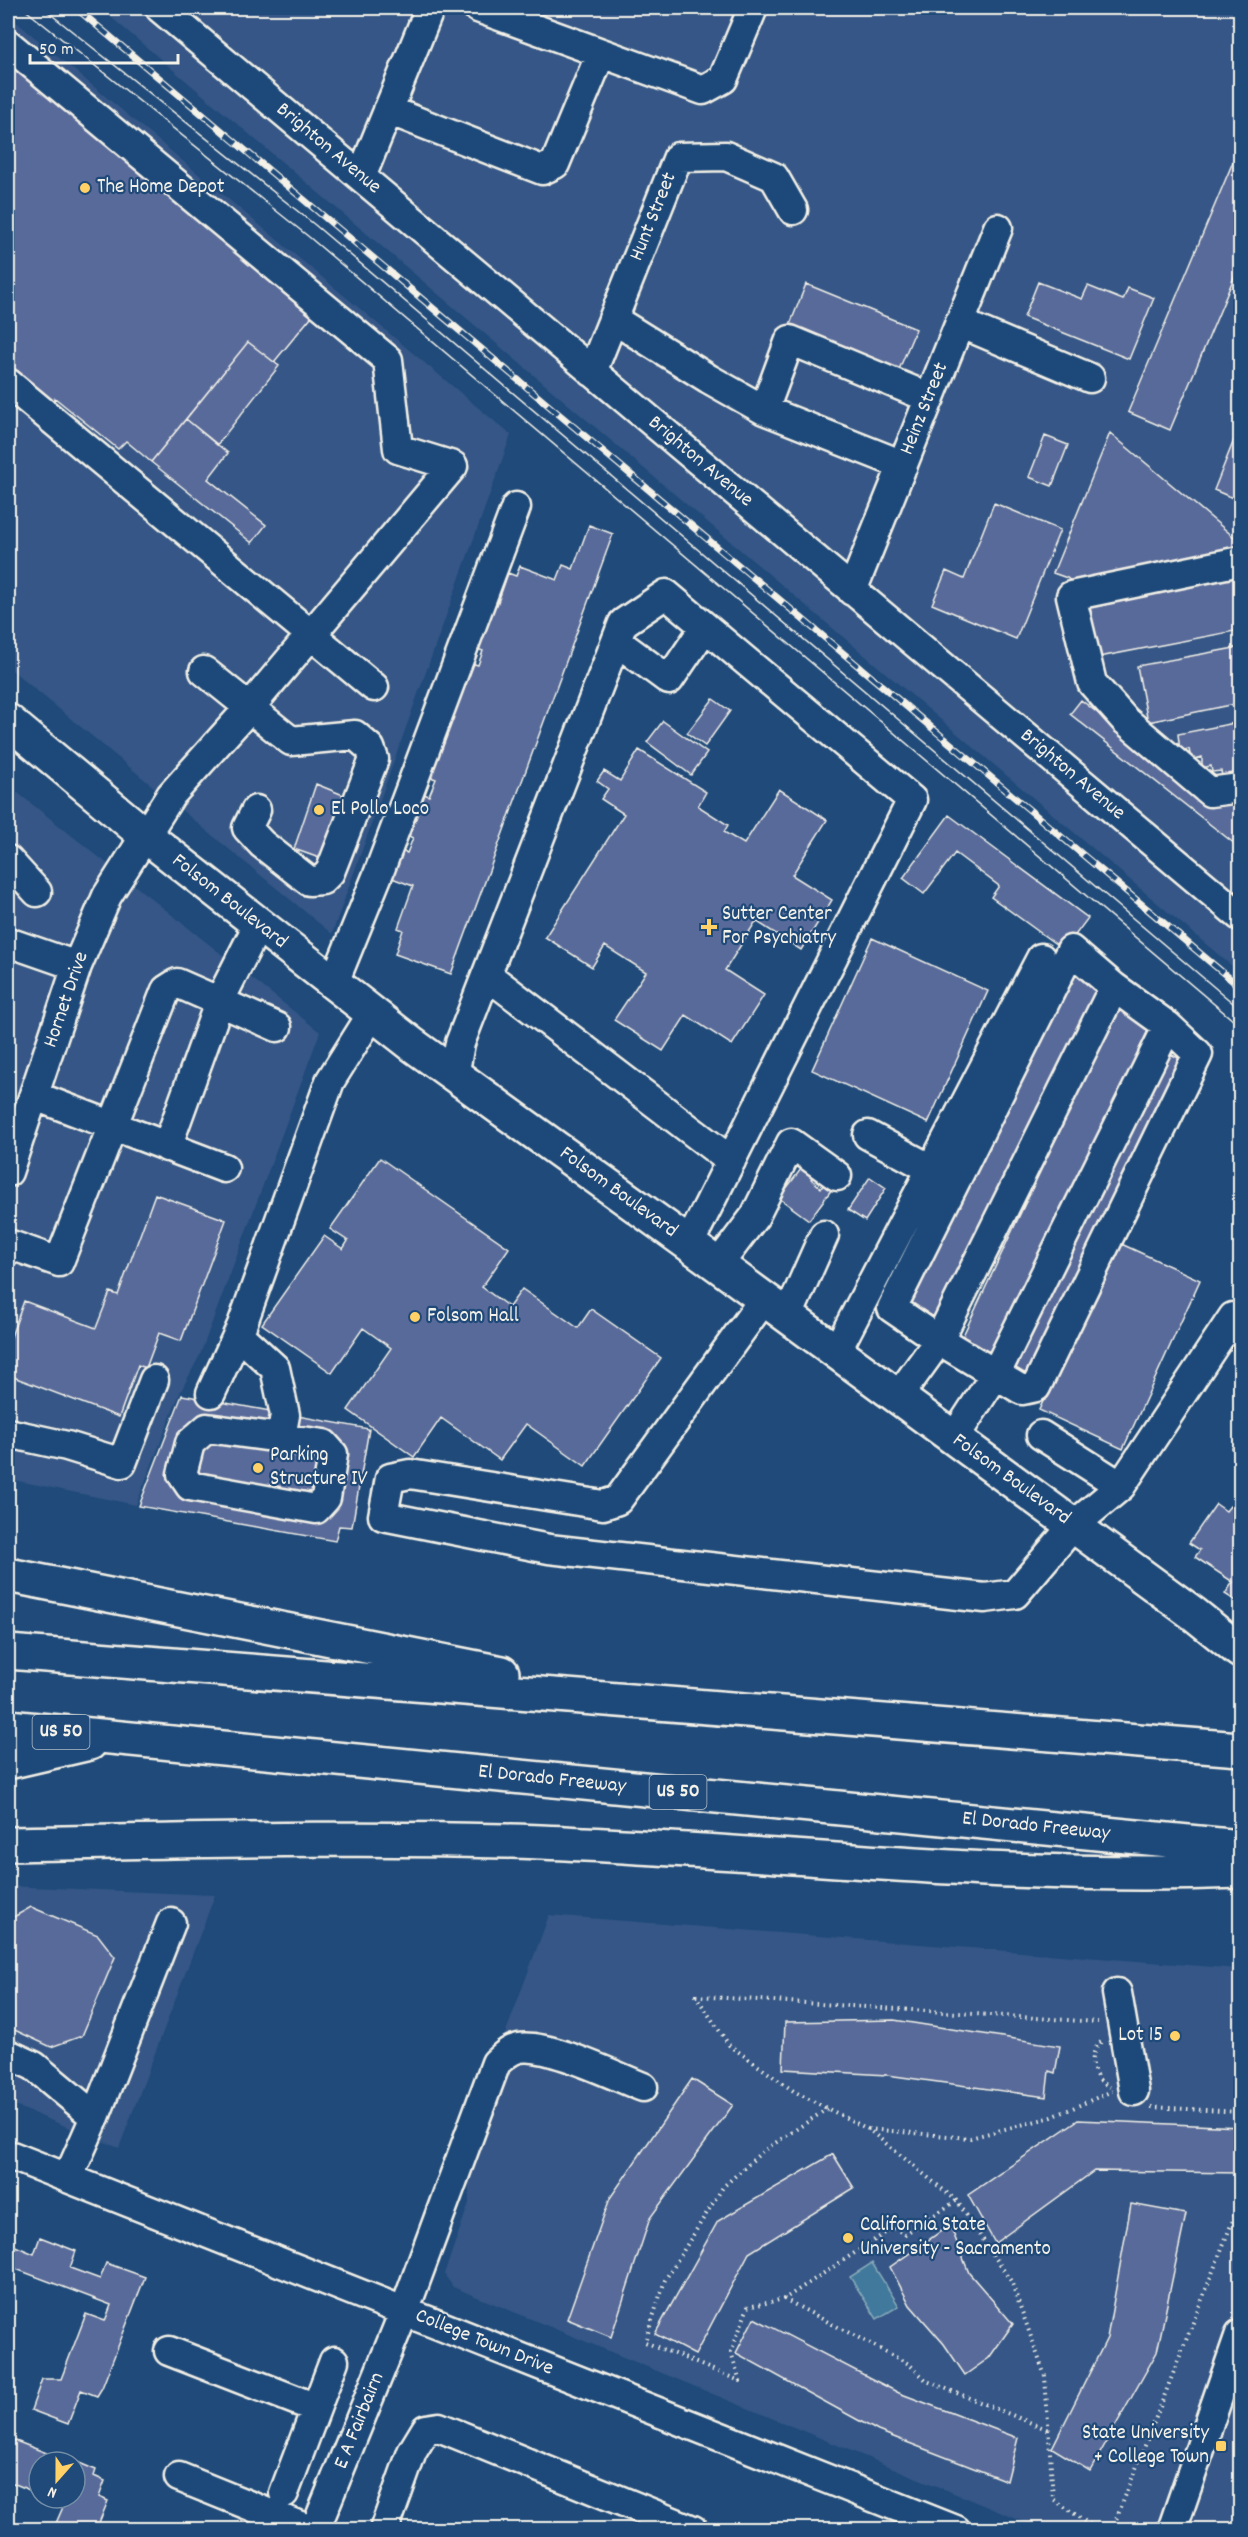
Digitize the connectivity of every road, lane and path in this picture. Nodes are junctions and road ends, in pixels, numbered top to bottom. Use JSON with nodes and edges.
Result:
{"nodes":[{"id":1,"x":160,"y":8,"type":"edge"},
{"id":2,"x":430,"y":8,"type":"edge"},
{"id":3,"x":478,"y":8,"type":"edge"},
{"id":4,"x":753,"y":8,"type":"edge"},
{"id":5,"x":8,"y":44,"type":"edge"},
{"id":6,"x":601,"y":53,"type":"junction"},
{"id":7,"x":388,"y":110,"type":"junction"},
{"id":8,"x":361,"y":177,"type":"junction"},
{"id":9,"x":793,"y":210,"type":"dead end"},
{"id":10,"x":998,"y":228,"type":"dead end"},
{"id":11,"x":613,"y":319,"type":"junction"},
{"id":12,"x":960,"y":323,"type":"junction"},
{"id":13,"x":592,"y":372,"type":"junction"},
{"id":14,"x":1090,"y":378,"type":"dead end"},
{"id":15,"x":8,"y":383,"type":"edge"},
{"id":16,"x":930,"y":398,"type":"junction"},
{"id":17,"x":764,"y":410,"type":"junction"},
{"id":18,"x":903,"y":465,"type":"junction"},
{"id":19,"x":516,"y":507,"type":"dead end"},
{"id":20,"x":1240,"y":561,"type":"edge"},
{"id":21,"x":852,"y":591,"type":"junction"},
{"id":22,"x":705,"y":627,"type":"junction"},
{"id":23,"x":312,"y":635,"type":"junction"},
{"id":24,"x":616,"y":641,"type":"junction"},
{"id":25,"x":204,"y":671,"type":"dead end"},
{"id":26,"x":374,"y":687,"type":"dead end"},
{"id":27,"x":250,"y":707,"type":"junction"},
{"id":28,"x":8,"y":721,"type":"edge"},
{"id":29,"x":1240,"y":788,"type":"edge"},
{"id":30,"x":256,"y":810,"type":"dead end"},
{"id":31,"x":146,"y":836,"type":"junction"},
{"id":32,"x":8,"y":860,"type":"edge"},
{"id":33,"x":8,"y":881,"type":"edge"},
{"id":34,"x":1240,"y":916,"type":"edge"},
{"id":35,"x":258,"y":924,"type":"junction"},
{"id":36,"x":8,"y":942,"type":"edge"},
{"id":37,"x":1041,"y":958,"type":"dead end"},
{"id":38,"x":77,"y":966,"type":"junction"},
{"id":39,"x":487,"y":975,"type":"junction"},
{"id":40,"x":333,"y":985,"type":"junction"},
{"id":41,"x":1114,"y":987,"type":"junction"},
{"id":42,"x":220,"y":1000,"type":"junction"},
{"id":43,"x":372,"y":1014,"type":"junction"},
{"id":44,"x":1168,"y":1026,"type":"junction"},
{"id":45,"x":277,"y":1027,"type":"dead end"},
{"id":46,"x":454,"y":1076,"type":"junction"},
{"id":47,"x":23,"y":1109,"type":"edge"},
{"id":48,"x":113,"y":1125,"type":"junction"},
{"id":49,"x":868,"y":1135,"type":"dead end"},
{"id":50,"x":167,"y":1147,"type":"junction"},
{"id":51,"x":731,"y":1161,"type":"junction"},
{"id":52,"x":224,"y":1168,"type":"dead end"},
{"id":53,"x":931,"y":1168,"type":"junction"},
{"id":54,"x":8,"y":1172,"type":"edge"},
{"id":55,"x":837,"y":1176,"type":"dead end"},
{"id":56,"x":824,"y":1235,"type":"dead end"},
{"id":57,"x":8,"y":1244,"type":"edge"},
{"id":58,"x":689,"y":1244,"type":"junction"},
{"id":59,"x":718,"y":1265,"type":"junction"},
{"id":60,"x":776,"y":1308,"type":"junction"},
{"id":61,"x":1233,"y":1317,"type":"dead end"},
{"id":62,"x":238,"y":1334,"type":"junction"},
{"id":63,"x":939,"y":1340,"type":"junction"},
{"id":64,"x":836,"y":1352,"type":"junction"},
{"id":65,"x":995,"y":1375,"type":"junction"},
{"id":66,"x":154,"y":1380,"type":"dead end"},
{"id":67,"x":211,"y":1394,"type":"dead end"},
{"id":68,"x":898,"y":1397,"type":"junction"},
{"id":69,"x":8,"y":1433,"type":"edge"},
{"id":70,"x":1041,"y":1435,"type":"dead end"},
{"id":71,"x":281,"y":1437,"type":"junction"},
{"id":72,"x":954,"y":1438,"type":"junction"},
{"id":73,"x":1121,"y":1486,"type":"junction"},
{"id":74,"x":1073,"y":1526,"type":"junction"},
{"id":75,"x":8,"y":1575,"type":"edge"},
{"id":76,"x":1240,"y":1651,"type":"edge"},
{"id":77,"x":8,"y":1652,"type":"edge"},
{"id":78,"x":651,"y":1702,"type":"junction"},
{"id":79,"x":8,"y":1727,"type":"edge"},
{"id":80,"x":115,"y":1737,"type":"junction"},
{"id":81,"x":1240,"y":1749,"type":"edge"},
{"id":82,"x":8,"y":1762,"type":"edge"},
{"id":83,"x":17,"y":1847,"type":"edge"},
{"id":84,"x":1240,"y":1847,"type":"edge"},
{"id":85,"x":1240,"y":1871,"type":"edge"},
{"id":86,"x":171,"y":1923,"type":"dead end"},
{"id":87,"x":1117,"y":1993,"type":"dead end"},
{"id":88,"x":1107,"y":2023,"type":"dead end"},
{"id":89,"x":1108,"y":2037,"type":"dead end"},
{"id":90,"x":8,"y":2054,"type":"edge"},
{"id":91,"x":643,"y":2086,"type":"dead end"},
{"id":92,"x":1138,"y":2099,"type":"joint"},
{"id":93,"x":828,"y":2109,"type":"junction"},
{"id":94,"x":1240,"y":2112,"type":"edge"},
{"id":95,"x":95,"y":2117,"type":"junction"},
{"id":96,"x":868,"y":2129,"type":"junction"},
{"id":97,"x":9,"y":2154,"type":"edge"},
{"id":98,"x":68,"y":2178,"type":"junction"},
{"id":99,"x":957,"y":2201,"type":"junction"},
{"id":100,"x":1240,"y":2202,"type":"edge"},
{"id":101,"x":784,"y":2299,"type":"junction"},
{"id":102,"x":404,"y":2312,"type":"junction"},
{"id":103,"x":1240,"y":2335,"type":"edge"},
{"id":104,"x":170,"y":2351,"type":"dead end"},
{"id":105,"x":334,"y":2361,"type":"dead end"},
{"id":106,"x":316,"y":2408,"type":"junction"},
{"id":107,"x":1049,"y":2430,"type":"junction"},
{"id":108,"x":179,"y":2477,"type":"dead end"},
{"id":109,"x":276,"y":2513,"type":"edge"},
{"id":110,"x":1095,"y":2528,"type":"edge"},
{"id":111,"x":310,"y":2529,"type":"edge"},
{"id":112,"x":315,"y":2529,"type":"edge"},
{"id":113,"x":384,"y":2529,"type":"edge"},
{"id":114,"x":693,"y":2529,"type":"edge"},
{"id":115,"x":956,"y":2529,"type":"edge"},
{"id":116,"x":1112,"y":2529,"type":"edge"},
{"id":117,"x":1172,"y":2529,"type":"edge"}],
"edges":[{"from":1,"to":8,"type":"street","name":"Brighton Avenue"},
{"from":2,"to":7,"type":"street"},
{"from":3,"to":6,"type":"street"},
{"from":4,"to":6,"type":"street"},
{"from":5,"to":23,"type":"street","name":"Hornet Drive"},
{"from":6,"to":7,"type":"street"},
{"from":7,"to":8,"type":"street"},
{"from":8,"to":13,"type":"street","name":"Brighton Avenue"},
{"from":9,"to":11,"type":"street","name":"Hunt Street"},
{"from":10,"to":12,"type":"street","name":"Heinz Street"},
{"from":11,"to":13,"type":"street","name":"Hunt Street"},
{"from":11,"to":17,"type":"street"},
{"from":12,"to":14,"type":"street"},
{"from":12,"to":16,"type":"street","name":"Heinz Street"},
{"from":13,"to":21,"type":"street","name":"Brighton Avenue"},
{"from":15,"to":23,"type":"street"},
{"from":16,"to":17,"type":"street"},
{"from":16,"to":18,"type":"street","name":"Heinz Street"},
{"from":17,"to":18,"type":"street"},
{"from":18,"to":21,"type":"street","name":"Heinz Street"},
{"from":19,"to":40,"type":"street"},
{"from":20,"to":29,"type":"street"},
{"from":21,"to":34,"type":"street","name":"Brighton Avenue"},
{"from":22,"to":24,"type":"street"},
{"from":22,"to":24,"type":"street"},
{"from":22,"to":51,"type":"street"},
{"from":23,"to":26,"type":"street"},
{"from":23,"to":27,"type":"street","name":"Hornet Drive"},
{"from":24,"to":39,"type":"street"},
{"from":25,"to":27,"type":"street"},
{"from":27,"to":30,"type":"street"},
{"from":27,"to":31,"type":"street","name":"Hornet Drive"},
{"from":28,"to":31,"type":"main road","name":"Folsom Boulevard"},
{"from":31,"to":35,"type":"main road","name":"Folsom Boulevard"},
{"from":31,"to":38,"type":"street","name":"Hornet Drive"},
{"from":32,"to":33,"type":"street"},
{"from":35,"to":40,"type":"main road","name":"Folsom Boulevard"},
{"from":35,"to":42,"type":"street"},
{"from":36,"to":38,"type":"street"},
{"from":37,"to":53,"type":"street"},
{"from":38,"to":47,"type":"street","name":"Hornet Drive"},
{"from":39,"to":46,"type":"street"},
{"from":39,"to":51,"type":"street"},
{"from":40,"to":43,"type":"main road","name":"Folsom Boulevard"},
{"from":41,"to":44,"type":"street"},
{"from":41,"to":63,"type":"street"},
{"from":41,"to":63,"type":"street"},
{"from":42,"to":45,"type":"street"},
{"from":42,"to":48,"type":"street"},
{"from":42,"to":50,"type":"street"},
{"from":43,"to":46,"type":"main road","name":"Folsom Boulevard"},
{"from":43,"to":62,"type":"street"},
{"from":44,"to":65,"type":"street"},
{"from":44,"to":65,"type":"street"},
{"from":46,"to":58,"type":"main road","name":"Folsom Boulevard"},
{"from":47,"to":48,"type":"street"},
{"from":47,"to":54,"type":"street","name":"Hornet Drive"},
{"from":48,"to":50,"type":"street"},
{"from":48,"to":57,"type":"street"},
{"from":49,"to":53,"type":"street"},
{"from":50,"to":52,"type":"street"},
{"from":51,"to":58,"type":"street"},
{"from":53,"to":64,"type":"street"},
{"from":55,"to":59,"type":"street"},
{"from":56,"to":60,"type":"street"},
{"from":58,"to":59,"type":"main road","name":"Folsom Boulevard"},
{"from":59,"to":60,"type":"main road","name":"Folsom Boulevard"},
{"from":60,"to":64,"type":"main road","name":"Folsom Boulevard"},
{"from":60,"to":74,"type":"street"},
{"from":61,"to":73,"type":"street"},
{"from":62,"to":67,"type":"street"},
{"from":62,"to":71,"type":"street"},
{"from":63,"to":65,"type":"street"},
{"from":63,"to":68,"type":"street"},
{"from":64,"to":68,"type":"main road","name":"Folsom Boulevard"},
{"from":65,"to":72,"type":"street"},
{"from":66,"to":69,"type":"street"},
{"from":68,"to":72,"type":"main road","name":"Folsom Boulevard"},
{"from":70,"to":73,"type":"street"},
{"from":71,"to":71,"type":"street"},
{"from":72,"to":74,"type":"main road","name":"Folsom Boulevard"},
{"from":73,"to":74,"type":"street"},
{"from":74,"to":76,"type":"main road","name":"Folsom Boulevard"},
{"from":75,"to":78,"type":"main road"},
{"from":77,"to":78,"type":"main road"},
{"from":78,"to":81,"type":"main road"},
{"from":79,"to":80,"type":"main road","name":"El Dorado Freeway","number":"US 50"},
{"from":80,"to":82,"type":"main road"},
{"from":80,"to":84,"type":"main road","name":"El Dorado Freeway","number":"US 50"},
{"from":83,"to":85,"type":"main road"},
{"from":86,"to":95,"type":"street"},
{"from":87,"to":92,"type":"street"},
{"from":88,"to":93,"type":"path"},
{"from":89,"to":96,"type":"path"},
{"from":90,"to":95,"type":"street"},
{"from":91,"to":102,"type":"street","name":"E A Fairbairn"},
{"from":92,"to":94,"type":"path"},
{"from":93,"to":96,"type":"path"},
{"from":93,"to":101,"type":"path"},
{"from":95,"to":98,"type":"street"},
{"from":96,"to":99,"type":"path"},
{"from":97,"to":98,"type":"street","name":"College Town Drive"},
{"from":98,"to":102,"type":"street","name":"College Town Drive"},
{"from":99,"to":101,"type":"path"},
{"from":99,"to":107,"type":"path"},
{"from":100,"to":116,"type":"path"},
{"from":101,"to":107,"type":"path"},
{"from":102,"to":112,"type":"street","name":"E A Fairbairn"},
{"from":102,"to":115,"type":"street","name":"College Town Drive"},
{"from":103,"to":117,"type":"street"},
{"from":104,"to":106,"type":"street"},
{"from":105,"to":106,"type":"street"},
{"from":106,"to":109,"type":"street"},
{"from":107,"to":110,"type":"path"},
{"from":108,"to":109,"type":"street"},
{"from":109,"to":111,"type":"street"},
{"from":113,"to":114,"type":"street"}]}
